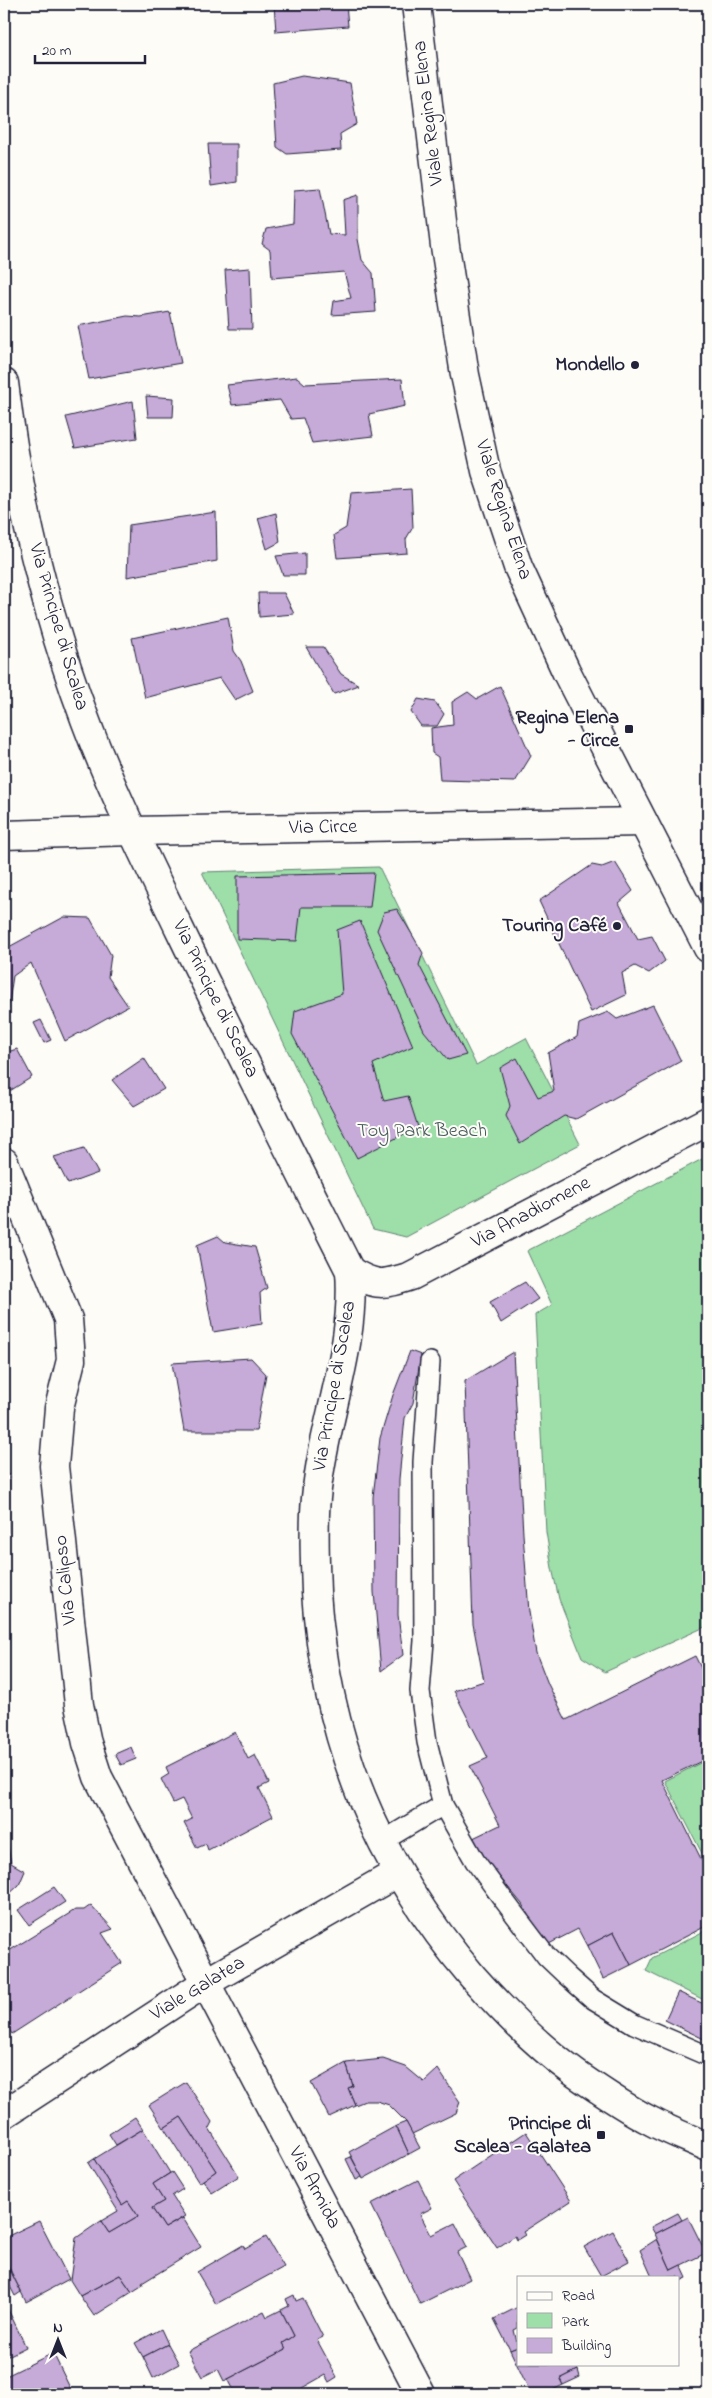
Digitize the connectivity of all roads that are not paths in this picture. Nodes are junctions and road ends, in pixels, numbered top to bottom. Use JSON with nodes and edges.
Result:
{"nodes":[{"id":1,"x":416,"y":4,"type":"edge"},
{"id":2,"x":4,"y":383,"type":"edge"},
{"id":3,"x":643,"y":822,"type":"junction"},
{"id":4,"x":132,"y":831,"type":"junction"},
{"id":5,"x":4,"y":835,"type":"edge"},
{"id":6,"x":708,"y":948,"type":"edge"},
{"id":7,"x":708,"y":1121,"type":"edge"},
{"id":8,"x":4,"y":1162,"type":"edge"},
{"id":9,"x":350,"y":1271,"type":"junction"},
{"id":10,"x":430,"y":1362,"type":"dead end"},
{"id":11,"x":443,"y":1805,"type":"junction"},
{"id":12,"x":381,"y":1842,"type":"junction"},
{"id":13,"x":398,"y":1873,"type":"junction"},
{"id":14,"x":205,"y":1983,"type":"junction"},
{"id":15,"x":708,"y":2056,"type":"edge"},
{"id":16,"x":4,"y":2114,"type":"edge"},
{"id":17,"x":708,"y":2147,"type":"edge"},
{"id":18,"x":421,"y":2394,"type":"edge"}],
"edges":[{"from":1,"to":3,"type":"street","name":"Viale Regina Elena"},
{"from":2,"to":4,"type":"street","name":"Via Principe di Scalea"},
{"from":3,"to":4,"type":"street","name":"Via Circe"},
{"from":3,"to":6,"type":"street","name":"Viale Regina Elena"},
{"from":4,"to":5,"type":"street","name":"Via Circe"},
{"from":4,"to":9,"type":"street","name":"Via Principe di Scalea"},
{"from":7,"to":9,"type":"street","name":"Via Anadiomene"},
{"from":8,"to":14,"type":"street","name":"Via Calipso"},
{"from":9,"to":12,"type":"street","name":"Via Principe di Scalea"},
{"from":10,"to":11,"type":"lane"},
{"from":11,"to":12,"type":"lane"},
{"from":11,"to":15,"type":"lane"},
{"from":12,"to":13,"type":"street","name":"Via Principe di Scalea"},
{"from":13,"to":14,"type":"street","name":"Viale Galatea"},
{"from":13,"to":17,"type":"street","name":"Via Principe di Scalea"},
{"from":14,"to":16,"type":"street","name":"Viale Galatea"},
{"from":14,"to":18,"type":"street","name":"Via Armida"}]}
